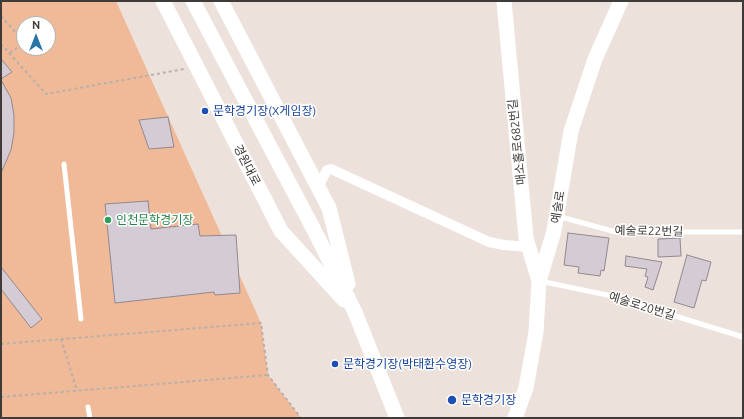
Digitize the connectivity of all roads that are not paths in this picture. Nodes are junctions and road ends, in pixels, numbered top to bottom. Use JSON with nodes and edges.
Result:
{"nodes":[{"id":1,"x":164,"y":1,"type":"edge"},
{"id":2,"x":193,"y":1,"type":"edge"},
{"id":3,"x":221,"y":1,"type":"edge"},
{"id":4,"x":504,"y":1,"type":"edge"},
{"id":5,"x":621,"y":1,"type":"edge"},
{"id":6,"x":64,"y":164,"type":"dead end"},
{"id":7,"x":318,"y":187,"type":"junction"},
{"id":8,"x":556,"y":216,"type":"junction"},
{"id":9,"x":743,"y":232,"type":"edge"},
{"id":10,"x":529,"y":247,"type":"junction"},
{"id":11,"x":539,"y":281,"type":"junction"},
{"id":12,"x":355,"y":312,"type":"junction"},
{"id":13,"x":81,"y":319,"type":"dead end"},
{"id":14,"x":743,"y":337,"type":"edge"},
{"id":15,"x":88,"y":407,"type":"dead end"},
{"id":16,"x":396,"y":417,"type":"edge"},
{"id":17,"x":90,"y":418,"type":"edge"},
{"id":18,"x":515,"y":418,"type":"edge"}],
"edges":[{"from":1,"to":12,"type":"main road","name":"경원대로"},
{"from":2,"to":12,"type":"main road","name":"경원대로"},
{"from":3,"to":7,"type":"main road","name":"경원대로"},
{"from":4,"to":10,"type":"main road","name":"매소홀로682번길"},
{"from":5,"to":8,"type":"main road","name":"예술로"},
{"from":6,"to":13,"type":"lane"},
{"from":7,"to":10,"type":"street"},
{"from":7,"to":12,"type":"main road","name":"경원대로"},
{"from":8,"to":9,"type":"lane","name":"예술로22번길"},
{"from":8,"to":11,"type":"main road","name":"예술로"},
{"from":10,"to":11,"type":"main road","name":"매소홀로682번길"},
{"from":11,"to":14,"type":"lane","name":"예술로20번길"},
{"from":11,"to":18,"type":"main road","name":"예술로"},
{"from":12,"to":16,"type":"main road","name":"경원대로"},
{"from":15,"to":17,"type":"lane"}]}
